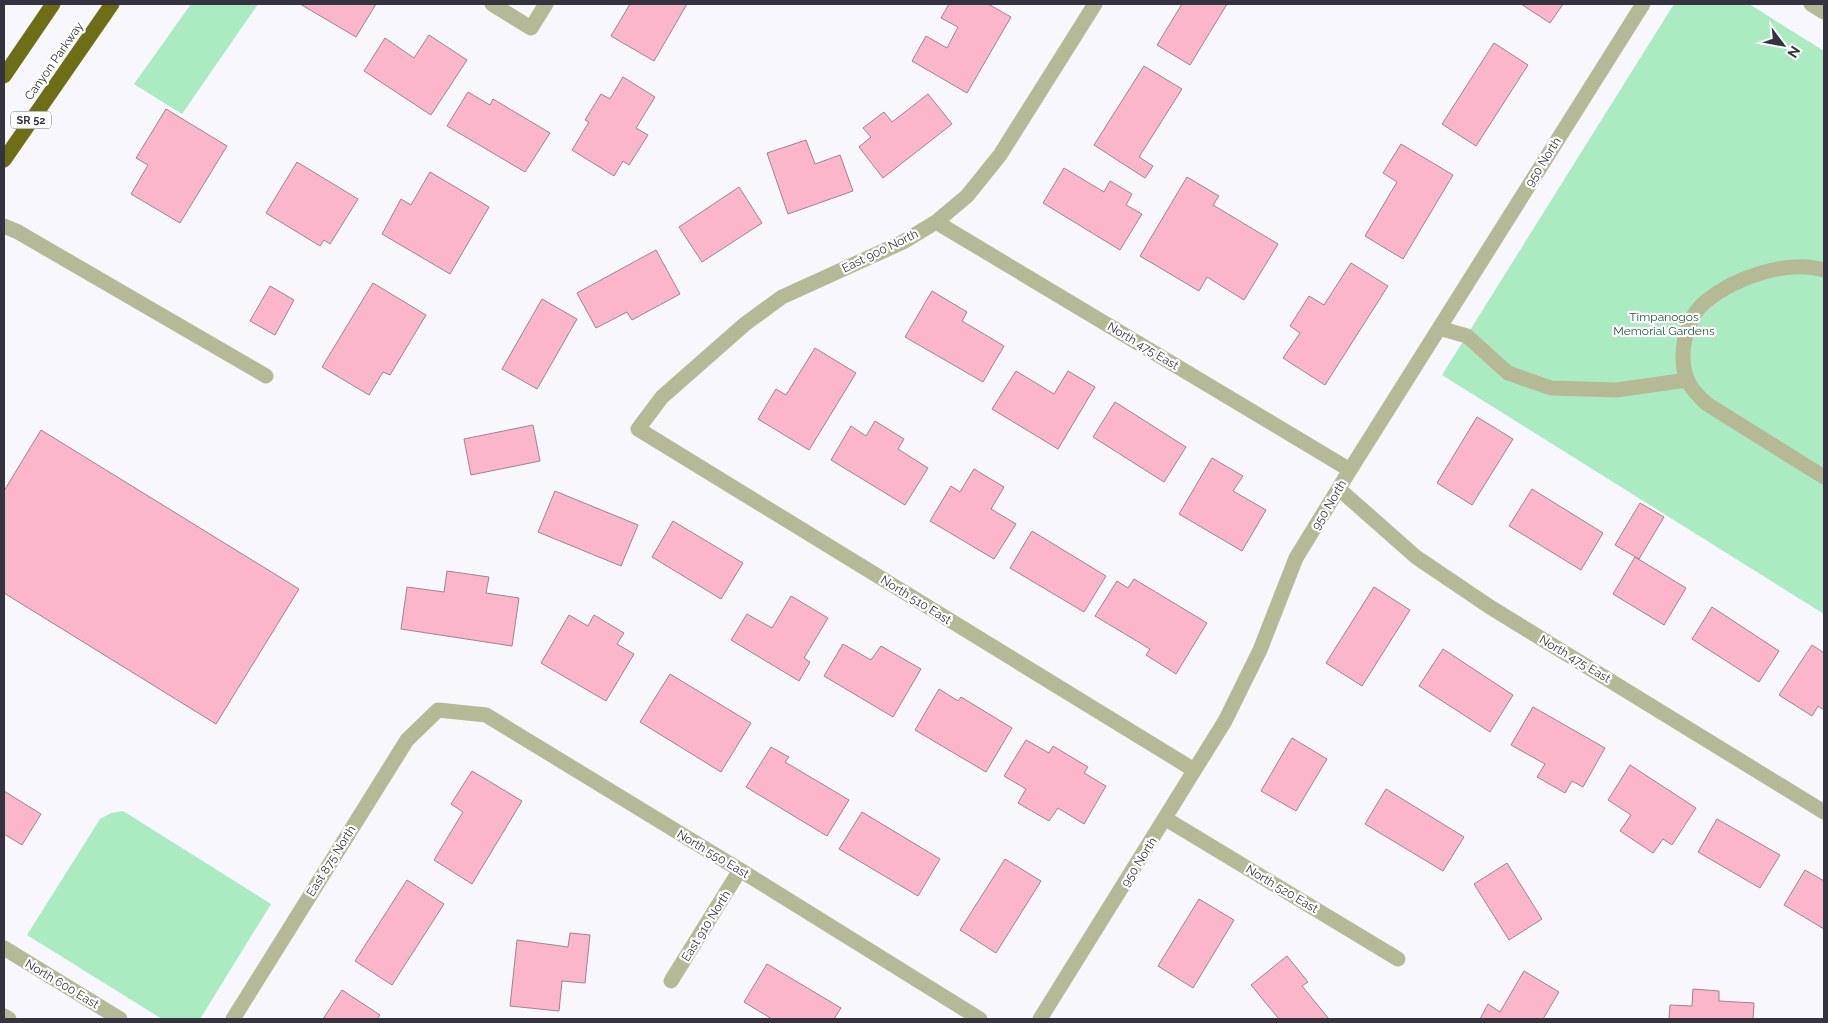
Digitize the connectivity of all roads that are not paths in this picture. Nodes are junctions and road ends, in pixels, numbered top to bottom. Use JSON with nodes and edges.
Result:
{"nodes":[{"id":1,"x":53,"y":4,"type":"edge"},
{"id":2,"x":112,"y":4,"type":"edge"},
{"id":3,"x":492,"y":4,"type":"edge"},
{"id":4,"x":546,"y":4,"type":"edge"},
{"id":5,"x":1095,"y":4,"type":"edge"},
{"id":6,"x":1643,"y":4,"type":"edge"},
{"id":7,"x":1811,"y":4,"type":"edge"},
{"id":8,"x":1824,"y":12,"type":"edge"},
{"id":9,"x":4,"y":76,"type":"edge"},
{"id":10,"x":4,"y":160,"type":"edge"},
{"id":11,"x":936,"y":222,"type":"junction"},
{"id":12,"x":4,"y":226,"type":"edge"},
{"id":13,"x":1824,"y":270,"type":"edge"},
{"id":14,"x":1439,"y":328,"type":"junction"},
{"id":15,"x":266,"y":376,"type":"dead end"},
{"id":16,"x":1687,"y":380,"type":"junction"},
{"id":17,"x":638,"y":429,"type":"joint"},
{"id":18,"x":1350,"y":470,"type":"junction"},
{"id":19,"x":1824,"y":478,"type":"edge"},
{"id":20,"x":1338,"y":489,"type":"junction"},
{"id":21,"x":438,"y":710,"type":"joint"},
{"id":22,"x":1194,"y":770,"type":"junction"},
{"id":23,"x":1824,"y":812,"type":"edge"},
{"id":24,"x":1166,"y":819,"type":"junction"},
{"id":25,"x":740,"y":870,"type":"junction"},
{"id":26,"x":4,"y":948,"type":"edge"},
{"id":27,"x":1398,"y":958,"type":"dead end"},
{"id":28,"x":671,"y":981,"type":"dead end"},
{"id":29,"x":4,"y":1016,"type":"edge"},
{"id":30,"x":9,"y":1019,"type":"edge"},
{"id":31,"x":120,"y":1019,"type":"edge"},
{"id":32,"x":232,"y":1019,"type":"edge"},
{"id":33,"x":980,"y":1019,"type":"edge"},
{"id":34,"x":1040,"y":1019,"type":"edge"}],
"edges":[{"from":1,"to":9,"type":"highway"},
{"from":2,"to":10,"type":"highway","name":"Canyon Parkway","number":"SR 52"},
{"from":3,"to":4,"type":"street"},
{"from":5,"to":11,"type":"street","name":"East 900 North"},
{"from":6,"to":14,"type":"street","name":"950 North"},
{"from":7,"to":8,"type":"street"},
{"from":11,"to":17,"type":"street","name":"East 900 North"},
{"from":11,"to":18,"type":"street","name":"North 475 East"},
{"from":12,"to":15,"type":"street"},
{"from":13,"to":16,"type":"street"},
{"from":14,"to":16,"type":"street"},
{"from":14,"to":18,"type":"street","name":"950 North"},
{"from":16,"to":19,"type":"street"},
{"from":17,"to":22,"type":"street","name":"North 510 East"},
{"from":18,"to":20,"type":"street","name":"950 North"},
{"from":20,"to":22,"type":"street","name":"950 North"},
{"from":20,"to":23,"type":"street","name":"North 475 East"},
{"from":21,"to":25,"type":"street","name":"North 550 East"},
{"from":21,"to":32,"type":"street","name":"East 875 North"},
{"from":22,"to":24,"type":"street","name":"950 North"},
{"from":24,"to":27,"type":"street","name":"North 520 East"},
{"from":24,"to":34,"type":"street","name":"950 North"},
{"from":25,"to":28,"type":"street","name":"East 910 North"},
{"from":25,"to":33,"type":"street","name":"North 550 East"},
{"from":26,"to":31,"type":"street","name":"North 600 East"},
{"from":29,"to":30,"type":"street"}]}
